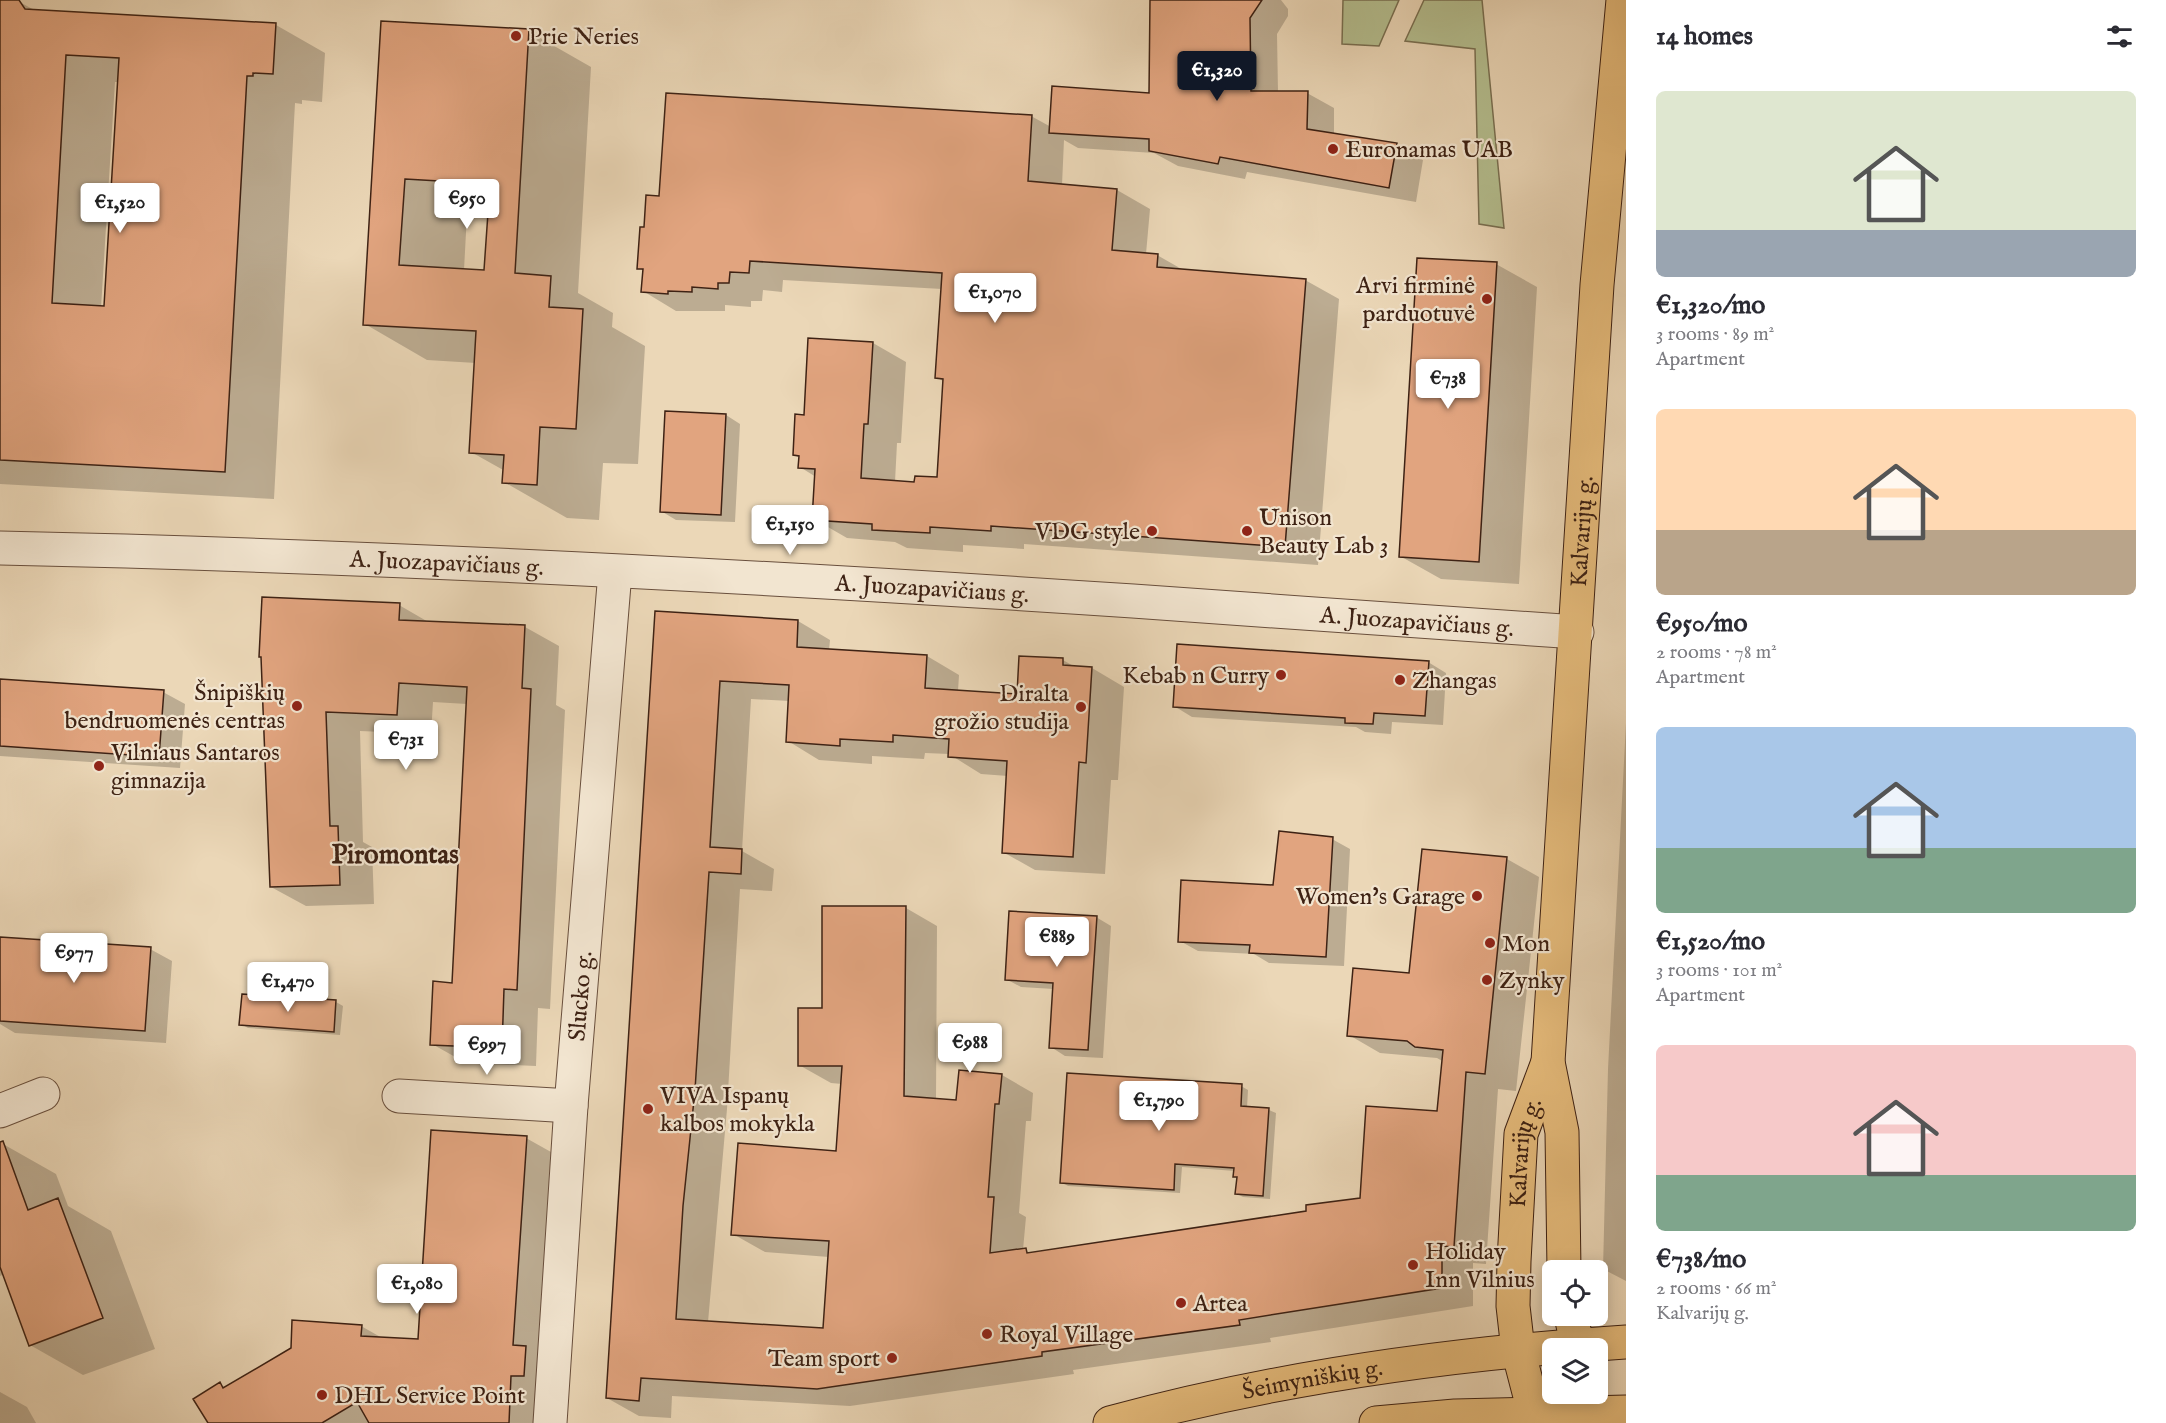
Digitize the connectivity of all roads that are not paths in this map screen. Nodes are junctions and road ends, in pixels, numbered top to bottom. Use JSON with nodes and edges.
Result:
{"nodes":[{"id":1,"x":1623,"y":0,"type":"edge"},
{"id":2,"x":0,"y":548,"type":"edge"},
{"id":3,"x":615,"y":572,"type":"junction"},
{"id":4,"x":1577,"y":632,"type":"junction"},
{"id":5,"x":1548,"y":1062,"type":"junction"},
{"id":6,"x":44,"y":1094,"type":"dead end"},
{"id":7,"x":399,"y":1096,"type":"dead end"},
{"id":8,"x":571,"y":1106,"type":"junction"},
{"id":9,"x":0,"y":1111,"type":"edge"},
{"id":10,"x":1564,"y":1260,"type":"edge"},
{"id":11,"x":1575,"y":1336,"type":"edge"},
{"id":12,"x":1626,"y":1341,"type":"edge"},
{"id":13,"x":1518,"y":1350,"type":"junction"},
{"id":14,"x":1602,"y":1411,"type":"edge"},
{"id":15,"x":1536,"y":1419,"type":"edge"},
{"id":16,"x":550,"y":1423,"type":"edge"},
{"id":17,"x":1110,"y":1423,"type":"edge"},
{"id":18,"x":1376,"y":1423,"type":"edge"}],
"edges":[{"from":1,"to":4,"type":"main road","name":"Kalvarijų g."},
{"from":2,"to":3,"type":"street","name":"A. Juozapavičiaus g."},
{"from":3,"to":4,"type":"street","name":"A. Juozapavičiaus g."},
{"from":3,"to":8,"type":"street","name":"Slucko g."},
{"from":4,"to":5,"type":"main road","name":"Kalvarijų g."},
{"from":5,"to":10,"type":"main road","name":"Kalvarijų g."},
{"from":5,"to":13,"type":"main road","name":"Kalvarijų g."},
{"from":6,"to":9,"type":"street"},
{"from":7,"to":8,"type":"street"},
{"from":8,"to":16,"type":"street","name":"Slucko g."},
{"from":11,"to":12,"type":"main road","name":"Šeimyniškių g."},
{"from":11,"to":13,"type":"main road","name":"Šeimyniškių g."},
{"from":13,"to":15,"type":"main road","name":"Kalvarijų g."},
{"from":13,"to":17,"type":"main road","name":"Šeimyniškių g."},
{"from":14,"to":15,"type":"main road"},
{"from":15,"to":18,"type":"main road"}]}
